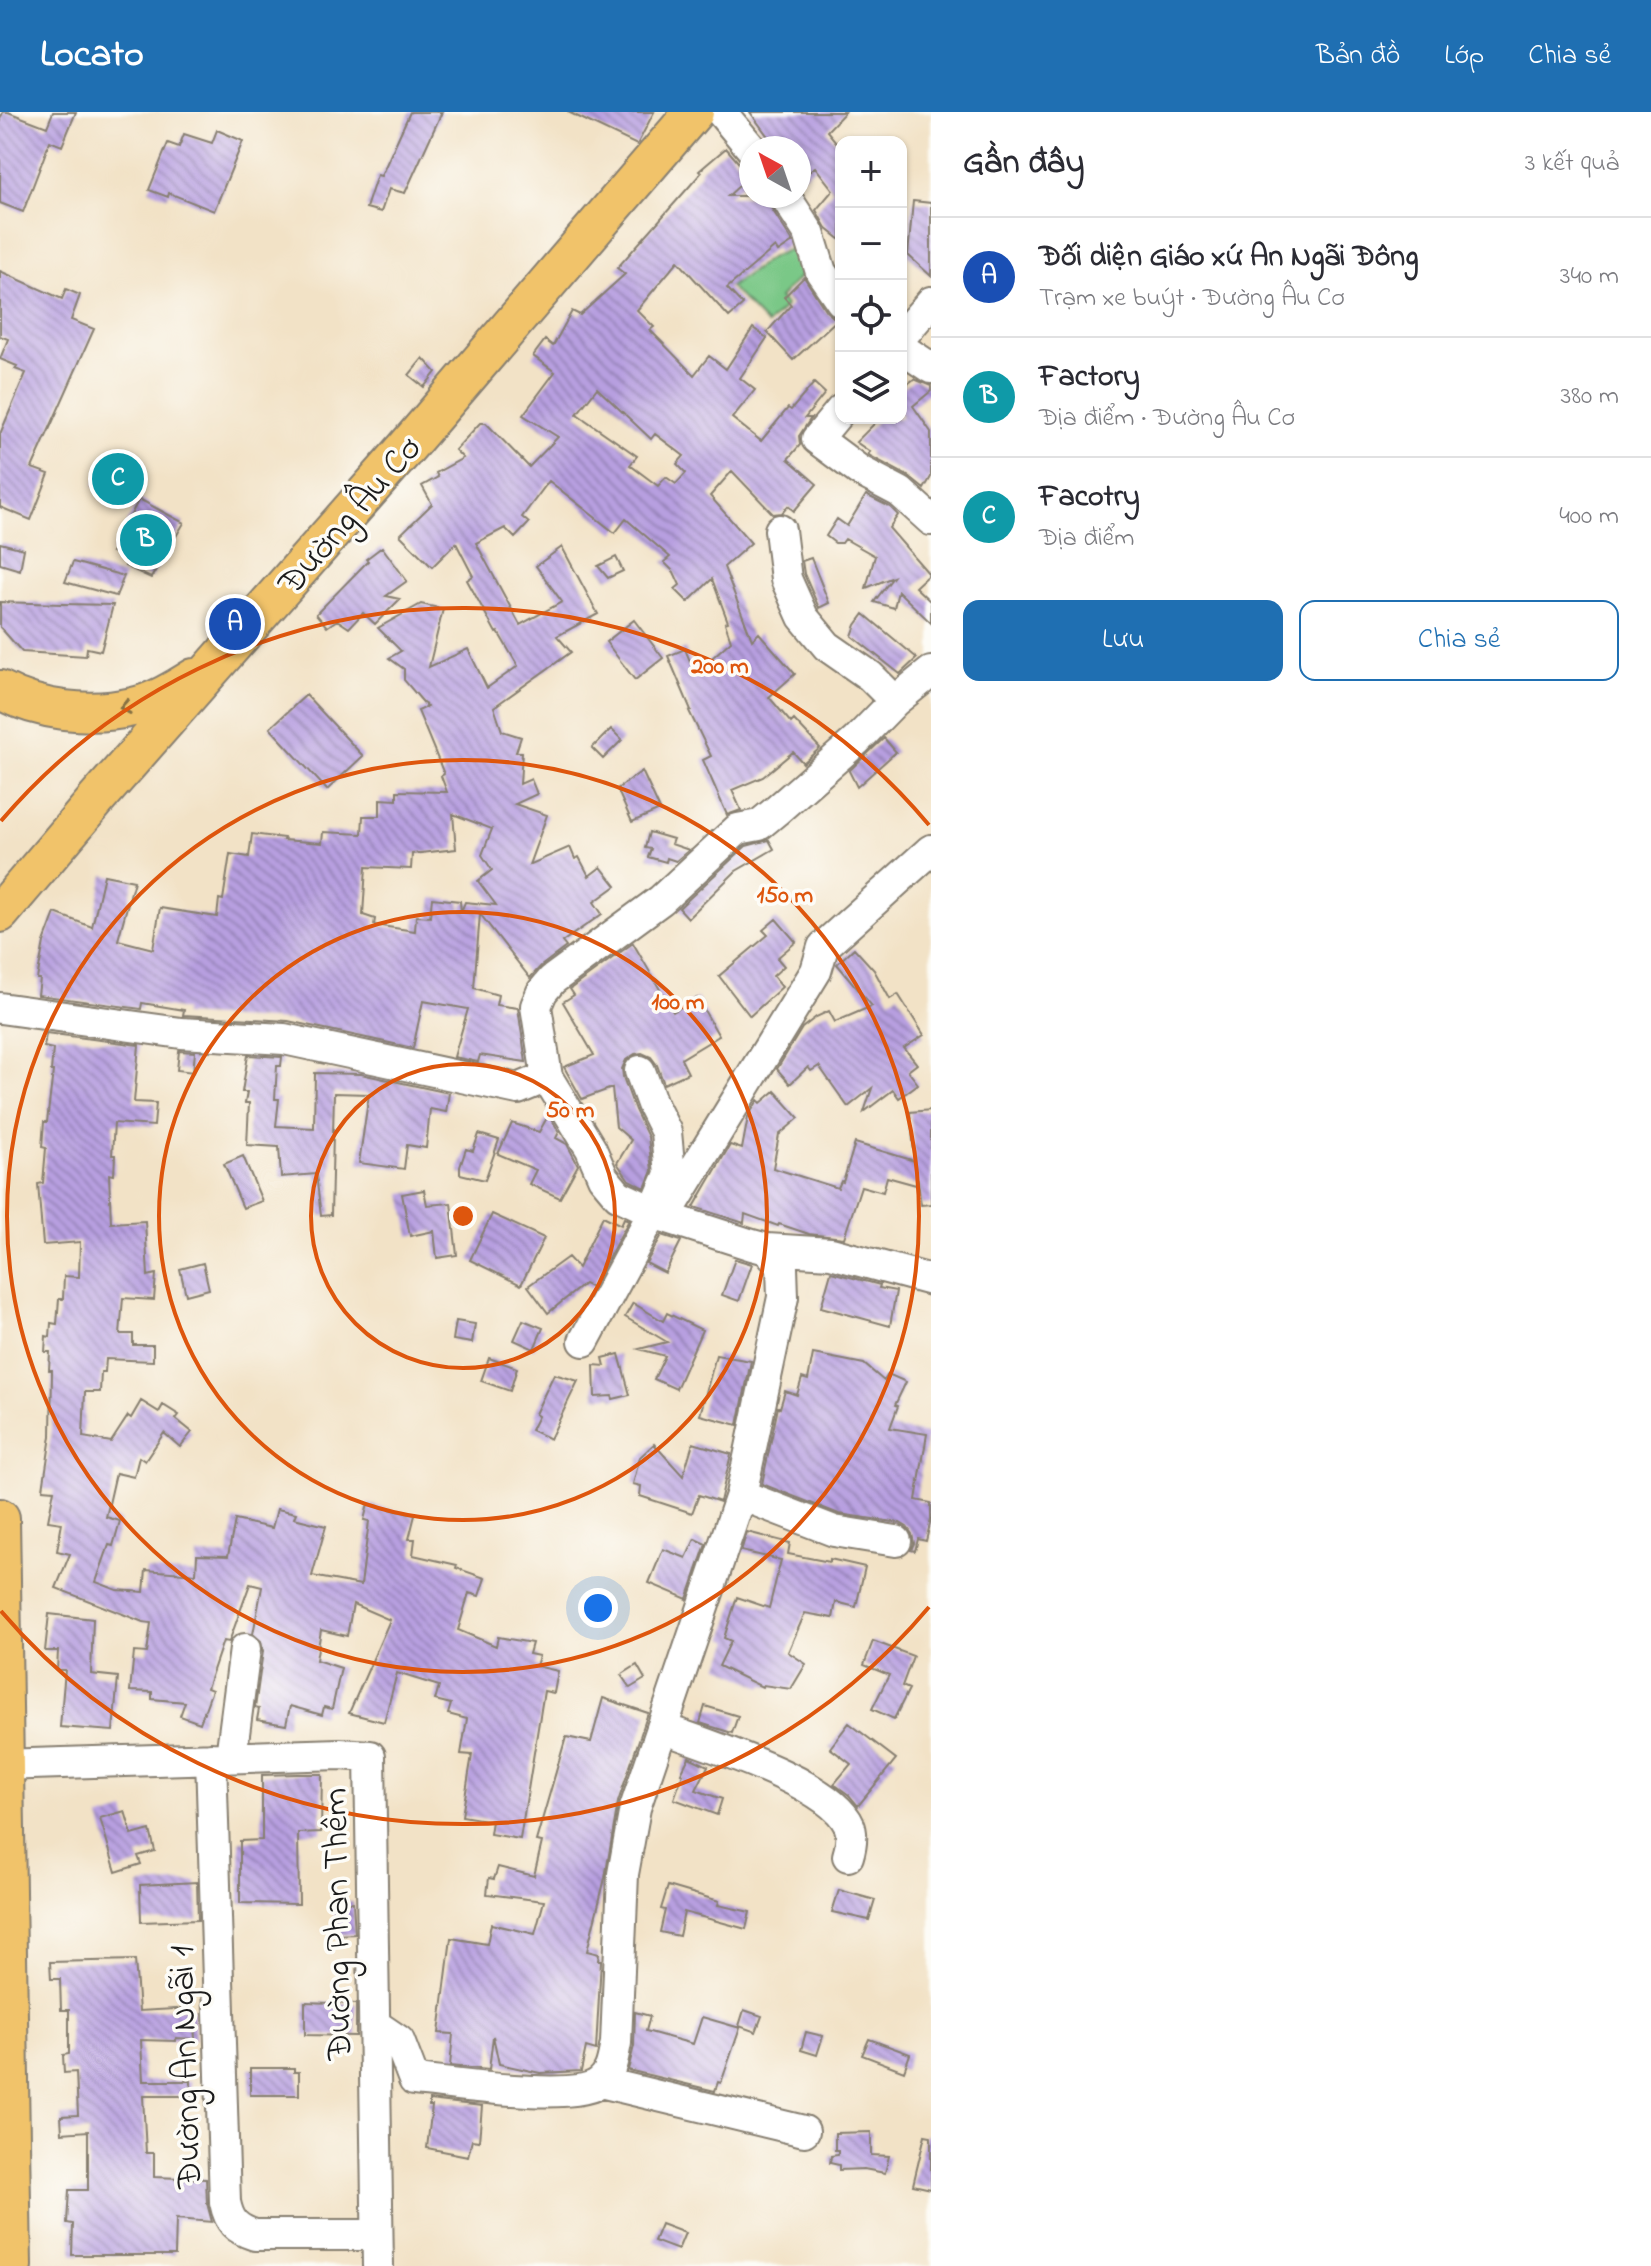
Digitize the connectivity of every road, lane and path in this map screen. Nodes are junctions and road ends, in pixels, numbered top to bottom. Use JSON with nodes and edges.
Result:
{"nodes":[{"id":1,"x":694,"y":112,"type":"edge"},
{"id":2,"x":721,"y":112,"type":"edge"},
{"id":3,"x":741,"y":136,"type":"edge"},
{"id":4,"x":793,"y":208,"type":"edge"},
{"id":5,"x":835,"y":292,"type":"edge"},
{"id":6,"x":931,"y":302,"type":"edge"},
{"id":7,"x":907,"y":330,"type":"edge"},
{"id":8,"x":907,"y":352,"type":"edge"},
{"id":9,"x":931,"y":368,"type":"edge"},
{"id":10,"x":835,"y":417,"type":"edge"},
{"id":11,"x":931,"y":520,"type":"edge"},
{"id":12,"x":780,"y":530,"type":"dead end"},
{"id":13,"x":220,"y":661,"type":"junction"},
{"id":14,"x":931,"y":672,"type":"edge"},
{"id":15,"x":0,"y":690,"type":"edge"},
{"id":16,"x":895,"y":701,"type":"junction"},
{"id":17,"x":931,"y":850,"type":"edge"},
{"id":18,"x":0,"y":913,"type":"edge"},
{"id":19,"x":0,"y":1008,"type":"edge"},
{"id":20,"x":640,"y":1071,"type":"dead end"},
{"id":21,"x":547,"y":1077,"type":"junction"},
{"id":22,"x":659,"y":1214,"type":"junction"},
{"id":23,"x":767,"y":1249,"type":"junction"},
{"id":24,"x":931,"y":1280,"type":"edge"},
{"id":25,"x":584,"y":1341,"type":"dead end"},
{"id":26,"x":741,"y":1495,"type":"junction"},
{"id":27,"x":0,"y":1518,"type":"edge"},
{"id":28,"x":896,"y":1541,"type":"dead end"},
{"id":29,"x":245,"y":1649,"type":"dead end"},
{"id":30,"x":662,"y":1728,"type":"junction"},
{"id":31,"x":221,"y":1758,"type":"junction"},
{"id":32,"x":2,"y":1765,"type":"edge"},
{"id":33,"x":848,"y":1856,"type":"dead end"},
{"id":34,"x":374,"y":2024,"type":"junction"},
{"id":35,"x":375,"y":2080,"type":"junction"},
{"id":36,"x":414,"y":2080,"type":"junction"},
{"id":37,"x":5,"y":2081,"type":"edge"},
{"id":38,"x":600,"y":2082,"type":"junction"},
{"id":39,"x":804,"y":2131,"type":"dead end"},
{"id":40,"x":377,"y":2235,"type":"junction"},
{"id":41,"x":8,"y":2255,"type":"edge"},
{"id":42,"x":378,"y":2266,"type":"edge"}],
"edges":[{"from":1,"to":13,"type":"main road","name":"Đường Âu Cơ"},
{"from":2,"to":3,"type":"street"},
{"from":4,"to":5,"type":"street"},
{"from":6,"to":7,"type":"street"},
{"from":8,"to":9,"type":"street"},
{"from":10,"to":11,"type":"street"},
{"from":12,"to":16,"type":"street"},
{"from":13,"to":15,"type":"main road","one_way":true},
{"from":13,"to":18,"type":"main road","name":"Đường Âu Cơ"},
{"from":14,"to":16,"type":"street"},
{"from":16,"to":21,"type":"street"},
{"from":17,"to":22,"type":"street"},
{"from":19,"to":21,"type":"street"},
{"from":20,"to":22,"type":"street"},
{"from":21,"to":22,"type":"street"},
{"from":22,"to":23,"type":"street"},
{"from":22,"to":25,"type":"street"},
{"from":23,"to":24,"type":"street"},
{"from":23,"to":26,"type":"street"},
{"from":26,"to":28,"type":"street"},
{"from":26,"to":30,"type":"street"},
{"from":27,"to":32,"type":"main road"},
{"from":29,"to":31,"type":"street"},
{"from":30,"to":33,"type":"street"},
{"from":30,"to":38,"type":"street"},
{"from":31,"to":32,"type":"street","name":"Đường Phan Thêm"},
{"from":31,"to":34,"type":"street","name":"Đường Phan Thêm"},
{"from":31,"to":40,"type":"street","name":"Đường An Ngãi 1"},
{"from":32,"to":37,"type":"main road"},
{"from":34,"to":35,"type":"street","name":"Đường Phan Thêm"},
{"from":34,"to":36,"type":"street"},
{"from":35,"to":36,"type":"street"},
{"from":35,"to":40,"type":"street","name":"Đường Phan Thêm"},
{"from":36,"to":38,"type":"street"},
{"from":37,"to":41,"type":"main road"},
{"from":38,"to":39,"type":"street"},
{"from":40,"to":42,"type":"street","name":"Đường Phan Thêm"}]}
